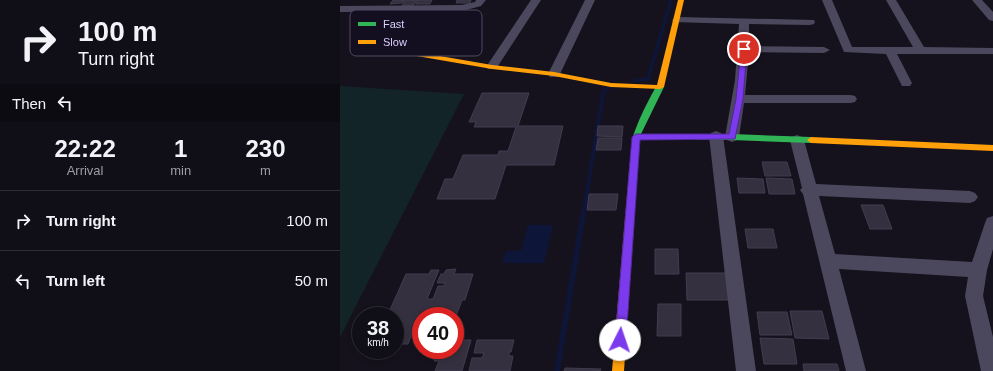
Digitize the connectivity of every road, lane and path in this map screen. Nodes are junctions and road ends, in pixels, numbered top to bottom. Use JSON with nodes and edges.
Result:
{"nodes":[{"id":1,"x":481,"y":0,"type":"edge"},
{"id":2,"x":536,"y":0,"type":"edge"},
{"id":3,"x":590,"y":0,"type":"edge"},
{"id":4,"x":681,"y":0,"type":"edge"},
{"id":5,"x":826,"y":0,"type":"edge"},
{"id":6,"x":891,"y":0,"type":"edge"},
{"id":7,"x":977,"y":0,"type":"edge"},
{"id":8,"x":345,"y":9,"type":"edge"},
{"id":9,"x":340,"y":16,"type":"edge"},
{"id":10,"x":993,"y":18,"type":"edge"},
{"id":11,"x":677,"y":20,"type":"junction"},
{"id":12,"x":744,"y":22,"type":"junction"},
{"id":13,"x":810,"y":22,"type":"dead end"},
{"id":14,"x":744,"y":49,"type":"junction"},
{"id":15,"x":824,"y":50,"type":"dead end"},
{"id":16,"x":890,"y":51,"type":"junction"},
{"id":17,"x":921,"y":51,"type":"junction"},
{"id":18,"x":993,"y":51,"type":"edge"},
{"id":19,"x":428,"y":56,"type":"edge"},
{"id":20,"x":492,"y":67,"type":"junction"},
{"id":21,"x":554,"y":74,"type":"junction"},
{"id":22,"x":906,"y":83,"type":"dead end"},
{"id":23,"x":660,"y":87,"type":"junction"},
{"id":24,"x":739,"y":99,"type":"junction"},
{"id":25,"x":851,"y":99,"type":"dead end"},
{"id":26,"x":636,"y":137,"type":"junction"},
{"id":27,"x":724,"y":137,"type":"junction"},
{"id":28,"x":796,"y":140,"type":"junction"},
{"id":29,"x":993,"y":148,"type":"edge"},
{"id":30,"x":808,"y":190,"type":"junction"},
{"id":31,"x":970,"y":198,"type":"dead end"},
{"id":32,"x":993,"y":223,"type":"edge"},
{"id":33,"x":827,"y":261,"type":"junction"},
{"id":34,"x":978,"y":270,"type":"junction"},
{"id":35,"x":618,"y":371,"type":"edge"},
{"id":36,"x":746,"y":371,"type":"edge"},
{"id":37,"x":856,"y":371,"type":"edge"},
{"id":38,"x":991,"y":371,"type":"edge"}],
"edges":[{"from":1,"to":8,"type":"street"},
{"from":2,"to":20,"type":"street"},
{"from":3,"to":21,"type":"street"},
{"from":4,"to":11,"type":"street"},
{"from":5,"to":16,"type":"street"},
{"from":6,"to":17,"type":"street"},
{"from":7,"to":10,"type":"street"},
{"from":8,"to":9,"type":"street"},
{"from":11,"to":12,"type":"street"},
{"from":11,"to":23,"type":"street"},
{"from":12,"to":13,"type":"street"},
{"from":12,"to":14,"type":"street"},
{"from":14,"to":15,"type":"street"},
{"from":14,"to":24,"type":"street"},
{"from":16,"to":17,"type":"street"},
{"from":16,"to":22,"type":"street"},
{"from":17,"to":18,"type":"street"},
{"from":19,"to":20,"type":"street"},
{"from":20,"to":21,"type":"street"},
{"from":21,"to":23,"type":"street"},
{"from":23,"to":26,"type":"street"},
{"from":24,"to":25,"type":"street"},
{"from":24,"to":27,"type":"street"},
{"from":26,"to":27,"type":"street"},
{"from":26,"to":35,"type":"street"},
{"from":27,"to":28,"type":"street"},
{"from":27,"to":36,"type":"street"},
{"from":28,"to":29,"type":"street"},
{"from":28,"to":30,"type":"street"},
{"from":30,"to":31,"type":"street"},
{"from":30,"to":33,"type":"street"},
{"from":32,"to":34,"type":"street"},
{"from":33,"to":34,"type":"street"},
{"from":33,"to":37,"type":"street"},
{"from":34,"to":38,"type":"street"}]}
